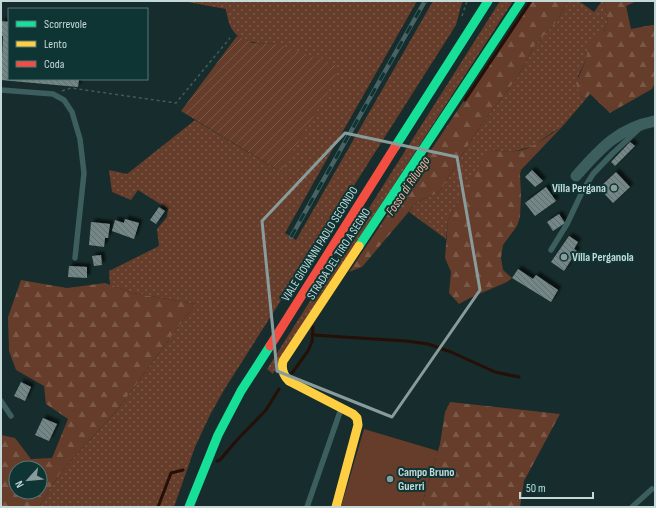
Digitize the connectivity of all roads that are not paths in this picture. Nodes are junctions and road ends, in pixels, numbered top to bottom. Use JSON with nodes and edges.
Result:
{"nodes":[{"id":1,"x":488,"y":1,"type":"edge"},
{"id":2,"x":521,"y":1,"type":"edge"},
{"id":3,"x":1,"y":90,"type":"edge"},
{"id":4,"x":650,"y":122,"type":"edge"},
{"id":5,"x":576,"y":176,"type":"dead end"},
{"id":6,"x":551,"y":250,"type":"dead end"},
{"id":7,"x":75,"y":258,"type":"dead end"},
{"id":8,"x":1,"y":401,"type":"edge"},
{"id":9,"x":342,"y":407,"type":"junction"},
{"id":10,"x":11,"y":416,"type":"dead end"},
{"id":11,"x":652,"y":489,"type":"dead end"},
{"id":12,"x":189,"y":507,"type":"edge"},
{"id":13,"x":307,"y":507,"type":"edge"},
{"id":14,"x":336,"y":507,"type":"edge"},
{"id":15,"x":632,"y":507,"type":"edge"}],
"edges":[{"from":1,"to":12,"type":"street","name":"VIALE GIOVANNI PAOLO SECONDO"},
{"from":2,"to":9,"type":"street","name":"STRADA DEL TIRO A SEGNO"},
{"from":3,"to":7,"type":"lane"},
{"from":4,"to":5,"type":"street"},
{"from":4,"to":6,"type":"lane"},
{"from":8,"to":10,"type":"lane"},
{"from":9,"to":13,"type":"lane"},
{"from":9,"to":14,"type":"street","name":"STRADA DEL TIRO A SEGNO"},
{"from":11,"to":15,"type":"lane"}]}
